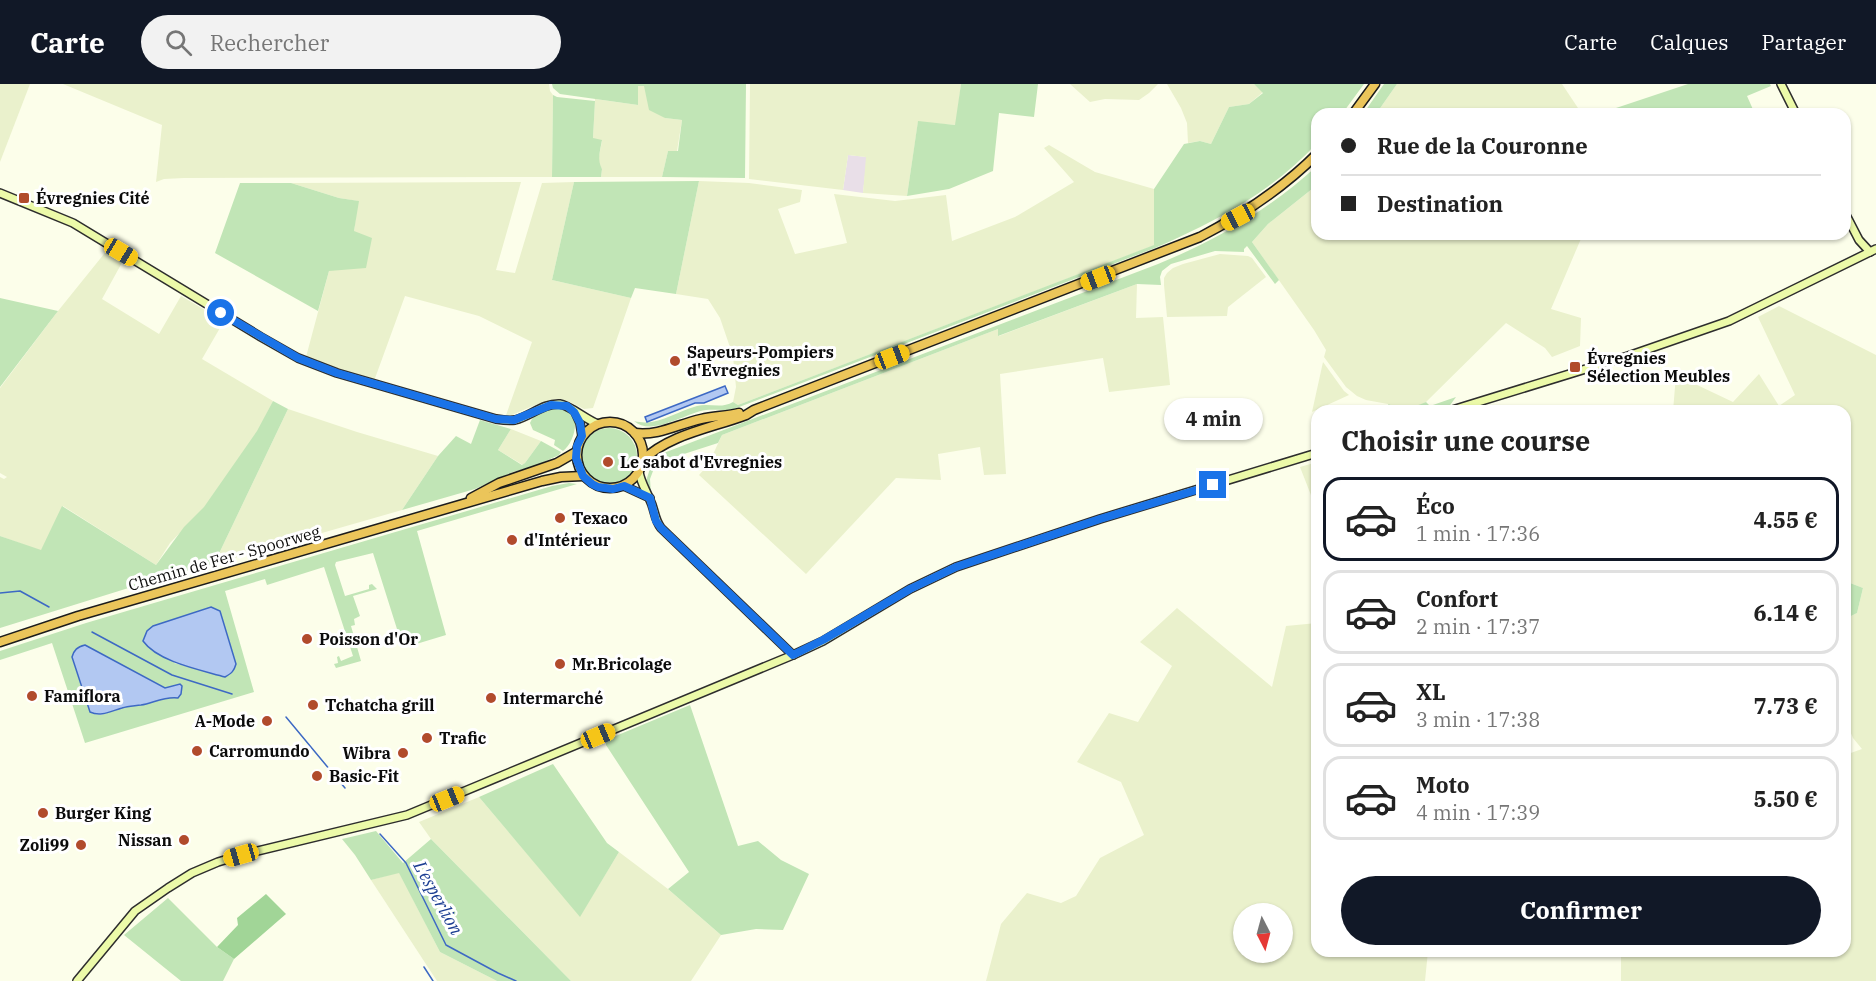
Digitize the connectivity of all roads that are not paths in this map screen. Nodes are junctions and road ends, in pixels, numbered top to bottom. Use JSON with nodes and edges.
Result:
{"nodes":[{"id":1,"x":1375,"y":84,"type":"edge"},
{"id":2,"x":1781,"y":84,"type":"edge"},
{"id":3,"x":1357,"y":108,"type":"edge"},
{"id":4,"x":1793,"y":108,"type":"edge"},
{"id":5,"x":1311,"y":160,"type":"edge"},
{"id":6,"x":0,"y":193,"type":"edge"},
{"id":7,"x":1851,"y":225,"type":"edge"},
{"id":8,"x":1873,"y":251,"type":"edge"},
{"id":9,"x":1469,"y":405,"type":"edge"},
{"id":10,"x":754,"y":410,"type":"junction"},
{"id":11,"x":574,"y":412,"type":"junction"},
{"id":12,"x":598,"y":424,"type":"junction"},
{"id":13,"x":635,"y":433,"type":"junction"},
{"id":14,"x":582,"y":436,"type":"junction"},
{"id":15,"x":576,"y":452,"type":"junction"},
{"id":16,"x":1311,"y":455,"type":"edge"},
{"id":17,"x":643,"y":460,"type":"junction"},
{"id":18,"x":639,"y":472,"type":"junction"},
{"id":19,"x":583,"y":476,"type":"junction"},
{"id":20,"x":624,"y":486,"type":"junction"},
{"id":21,"x":650,"y":498,"type":"junction"},
{"id":22,"x":458,"y":506,"type":"junction"},
{"id":23,"x":0,"y":642,"type":"edge"},
{"id":24,"x":793,"y":655,"type":"junction"},
{"id":25,"x":77,"y":981,"type":"edge"}],
"edges":[{"from":1,"to":3,"type":"highway"},
{"from":2,"to":4,"type":"main road"},
{"from":5,"to":10,"type":"highway"},
{"from":6,"to":11,"type":"main road"},
{"from":7,"to":8,"type":"main road"},
{"from":8,"to":9,"type":"main road"},
{"from":10,"to":13,"type":"highway"},
{"from":10,"to":17,"type":"highway"},
{"from":11,"to":12,"type":"main road"},
{"from":11,"to":14,"type":"main road"},
{"from":12,"to":13,"type":"highway"},
{"from":12,"to":14,"type":"highway"},
{"from":13,"to":17,"type":"highway"},
{"from":14,"to":15,"type":"highway"},
{"from":15,"to":19,"type":"highway"},
{"from":15,"to":22,"type":"highway","name":"Chemin de Fer - Spoorweg"},
{"from":16,"to":24,"type":"main road"},
{"from":17,"to":18,"type":"highway"},
{"from":18,"to":20,"type":"highway"},
{"from":18,"to":21,"type":"main road"},
{"from":19,"to":20,"type":"highway"},
{"from":19,"to":22,"type":"highway","name":"Chemin de Fer - Spoorweg"},
{"from":20,"to":21,"type":"main road"},
{"from":21,"to":24,"type":"main road"},
{"from":22,"to":23,"type":"highway","name":"Chemin de Fer - Spoorweg"},
{"from":24,"to":25,"type":"main road"}]}
